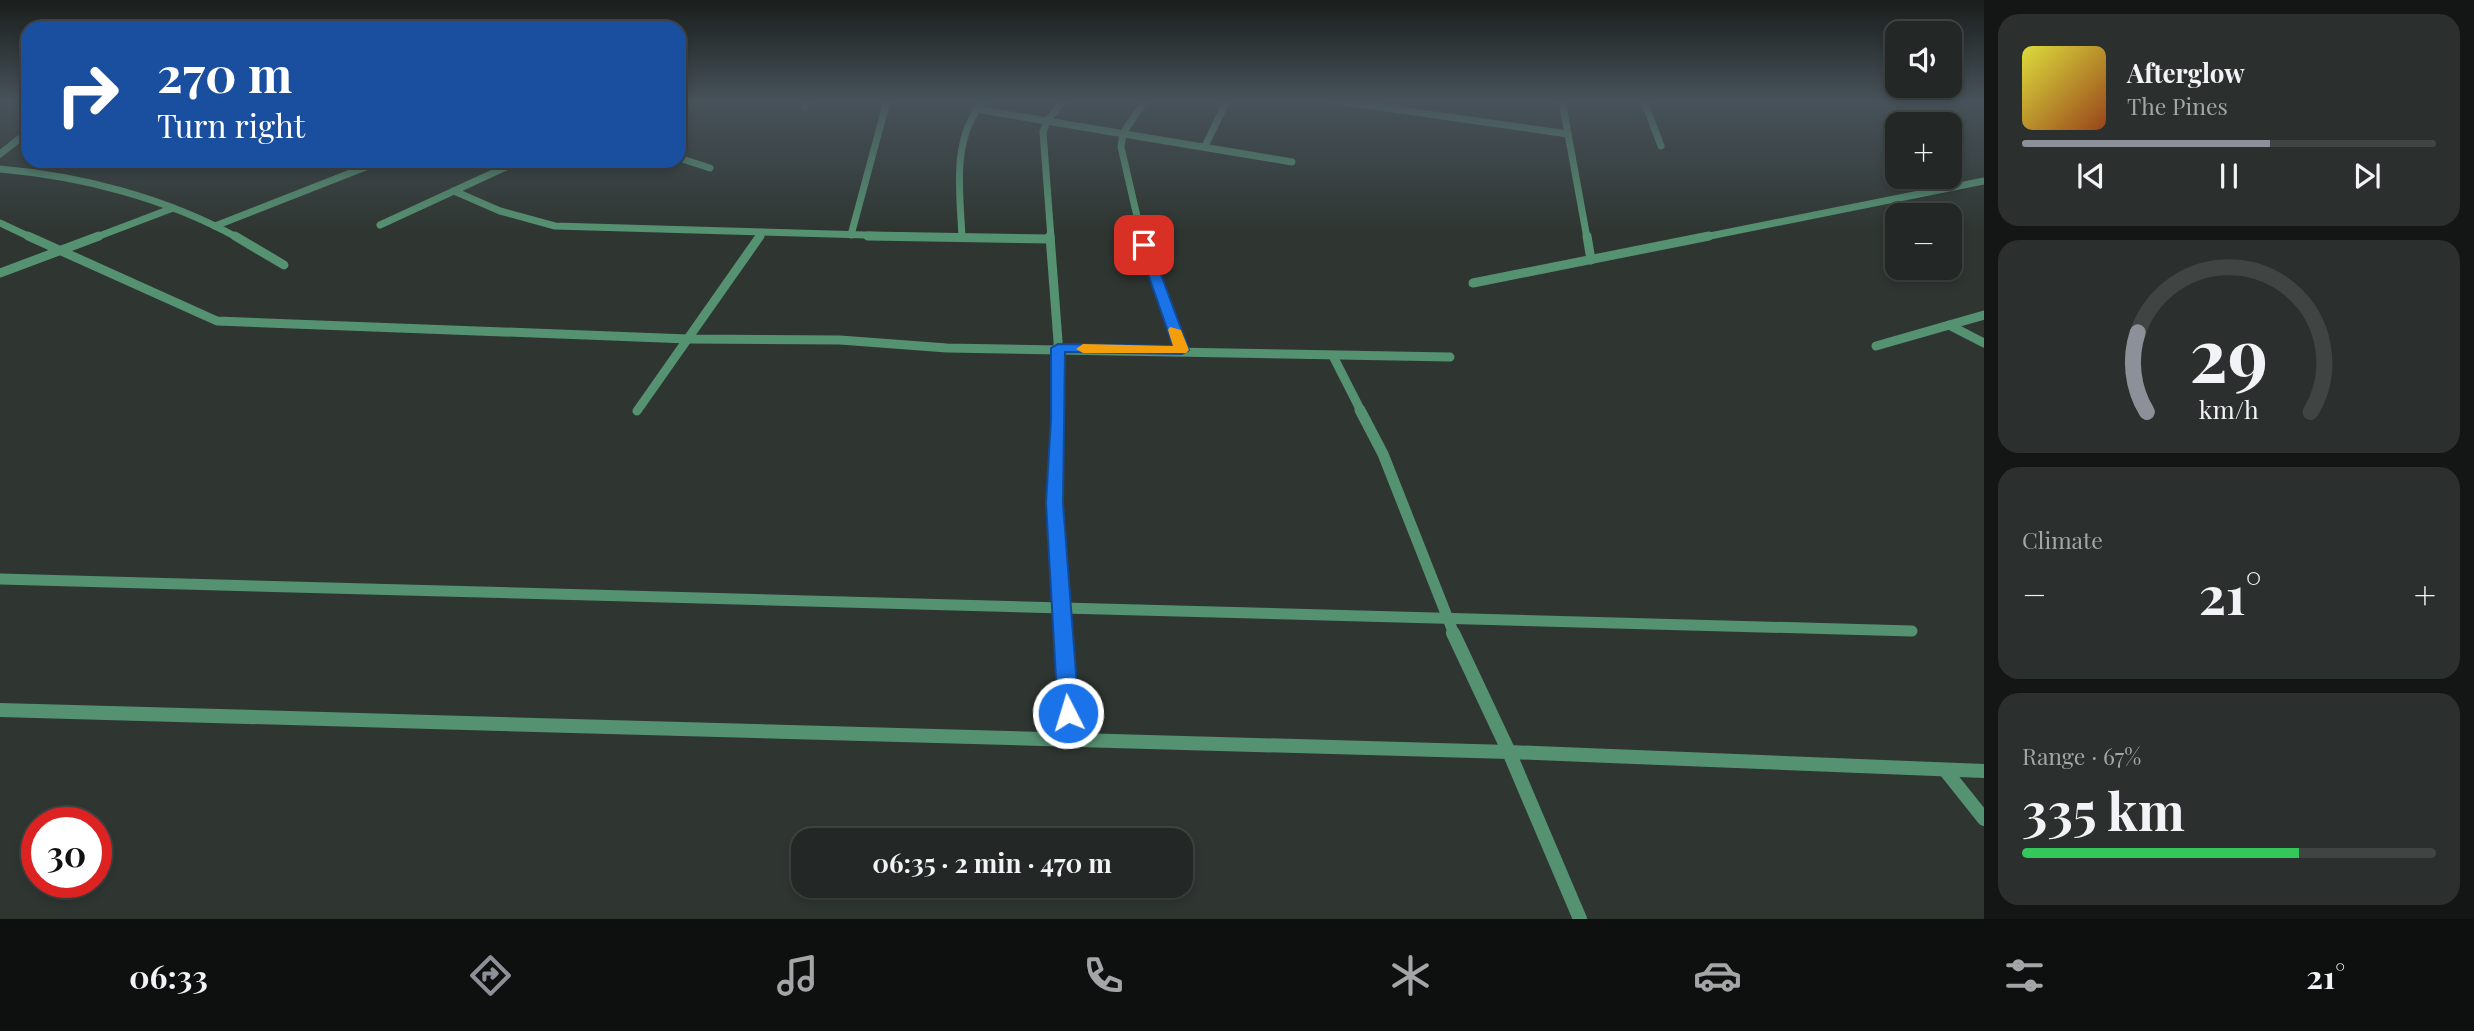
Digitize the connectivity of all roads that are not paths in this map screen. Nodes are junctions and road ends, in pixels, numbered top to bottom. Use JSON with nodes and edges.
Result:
{"nodes":[{"id":1,"x":876,"y":144,"type":"edge"},
{"id":2,"x":961,"y":144,"type":"edge"},
{"id":3,"x":1044,"y":144,"type":"edge"},
{"id":4,"x":1121,"y":144,"type":"edge"},
{"id":5,"x":1192,"y":144,"type":"edge"},
{"id":6,"x":1570,"y":144,"type":"edge"},
{"id":7,"x":1205,"y":146,"type":"joint"},
{"id":8,"x":686,"y":160,"type":"edge"},
{"id":9,"x":1292,"y":162,"type":"dead end"},
{"id":10,"x":363,"y":168,"type":"edge"},
{"id":11,"x":504,"y":168,"type":"edge"},
{"id":12,"x":710,"y":168,"type":"dead end"},
{"id":13,"x":0,"y":169,"type":"edge"},
{"id":14,"x":1984,"y":181,"type":"edge"},
{"id":15,"x":454,"y":191,"type":"junction"},
{"id":16,"x":173,"y":208,"type":"junction"},
{"id":17,"x":0,"y":223,"type":"edge"},
{"id":18,"x":380,"y":225,"type":"dead end"},
{"id":19,"x":215,"y":226,"type":"junction"},
{"id":20,"x":761,"y":234,"type":"junction"},
{"id":21,"x":851,"y":236,"type":"junction"},
{"id":22,"x":962,"y":238,"type":"junction"},
{"id":23,"x":1050,"y":239,"type":"junction"},
{"id":24,"x":59,"y":250,"type":"junction"},
{"id":25,"x":1591,"y":260,"type":"junction"},
{"id":26,"x":284,"y":265,"type":"dead end"},
{"id":27,"x":0,"y":273,"type":"edge"},
{"id":28,"x":1474,"y":283,"type":"dead end"},
{"id":29,"x":1984,"y":314,"type":"edge"},
{"id":30,"x":1949,"y":325,"type":"junction"},
{"id":31,"x":688,"y":339,"type":"junction"},
{"id":32,"x":1984,"y":343,"type":"edge"},
{"id":33,"x":1876,"y":346,"type":"dead end"},
{"id":34,"x":1058,"y":348,"type":"junction"},
{"id":35,"x":1182,"y":350,"type":"junction"},
{"id":36,"x":1333,"y":356,"type":"junction"},
{"id":37,"x":1450,"y":357,"type":"dead end"},
{"id":38,"x":637,"y":411,"type":"dead end"},
{"id":39,"x":0,"y":579,"type":"edge"},
{"id":40,"x":1060,"y":608,"type":"junction"},
{"id":41,"x":1446,"y":618,"type":"junction"},
{"id":42,"x":1912,"y":631,"type":"dead end"},
{"id":43,"x":0,"y":710,"type":"edge"},
{"id":44,"x":1070,"y":739,"type":"junction"},
{"id":45,"x":1509,"y":752,"type":"junction"},
{"id":46,"x":1945,"y":770,"type":"junction"},
{"id":47,"x":1984,"y":771,"type":"edge"},
{"id":48,"x":1984,"y":819,"type":"edge"},
{"id":49,"x":1580,"y":919,"type":"edge"}],
"edges":[{"from":1,"to":21,"type":"street"},
{"from":2,"to":22,"type":"street"},
{"from":3,"to":23,"type":"street"},
{"from":4,"to":35,"type":"street"},
{"from":5,"to":7,"type":"street"},
{"from":6,"to":25,"type":"street"},
{"from":7,"to":9,"type":"street"},
{"from":8,"to":12,"type":"street"},
{"from":10,"to":19,"type":"street"},
{"from":11,"to":15,"type":"street"},
{"from":13,"to":16,"type":"street"},
{"from":14,"to":25,"type":"street"},
{"from":15,"to":18,"type":"street"},
{"from":15,"to":20,"type":"street"},
{"from":16,"to":19,"type":"street"},
{"from":16,"to":24,"type":"street"},
{"from":17,"to":24,"type":"street"},
{"from":19,"to":26,"type":"street"},
{"from":20,"to":21,"type":"street"},
{"from":20,"to":31,"type":"street"},
{"from":21,"to":22,"type":"street"},
{"from":22,"to":23,"type":"street"},
{"from":23,"to":34,"type":"street"},
{"from":24,"to":27,"type":"street"},
{"from":24,"to":31,"type":"street"},
{"from":25,"to":28,"type":"street"},
{"from":29,"to":30,"type":"street"},
{"from":30,"to":32,"type":"street"},
{"from":30,"to":33,"type":"street"},
{"from":31,"to":34,"type":"street"},
{"from":31,"to":38,"type":"street"},
{"from":34,"to":35,"type":"street"},
{"from":34,"to":40,"type":"street"},
{"from":35,"to":36,"type":"street"},
{"from":36,"to":37,"type":"street"},
{"from":36,"to":41,"type":"street"},
{"from":39,"to":40,"type":"street"},
{"from":40,"to":41,"type":"street"},
{"from":40,"to":44,"type":"street"},
{"from":41,"to":42,"type":"street"},
{"from":41,"to":45,"type":"street"},
{"from":43,"to":44,"type":"street"},
{"from":44,"to":45,"type":"street"},
{"from":45,"to":46,"type":"street"},
{"from":45,"to":49,"type":"street"},
{"from":46,"to":47,"type":"street"},
{"from":46,"to":48,"type":"street"}]}
